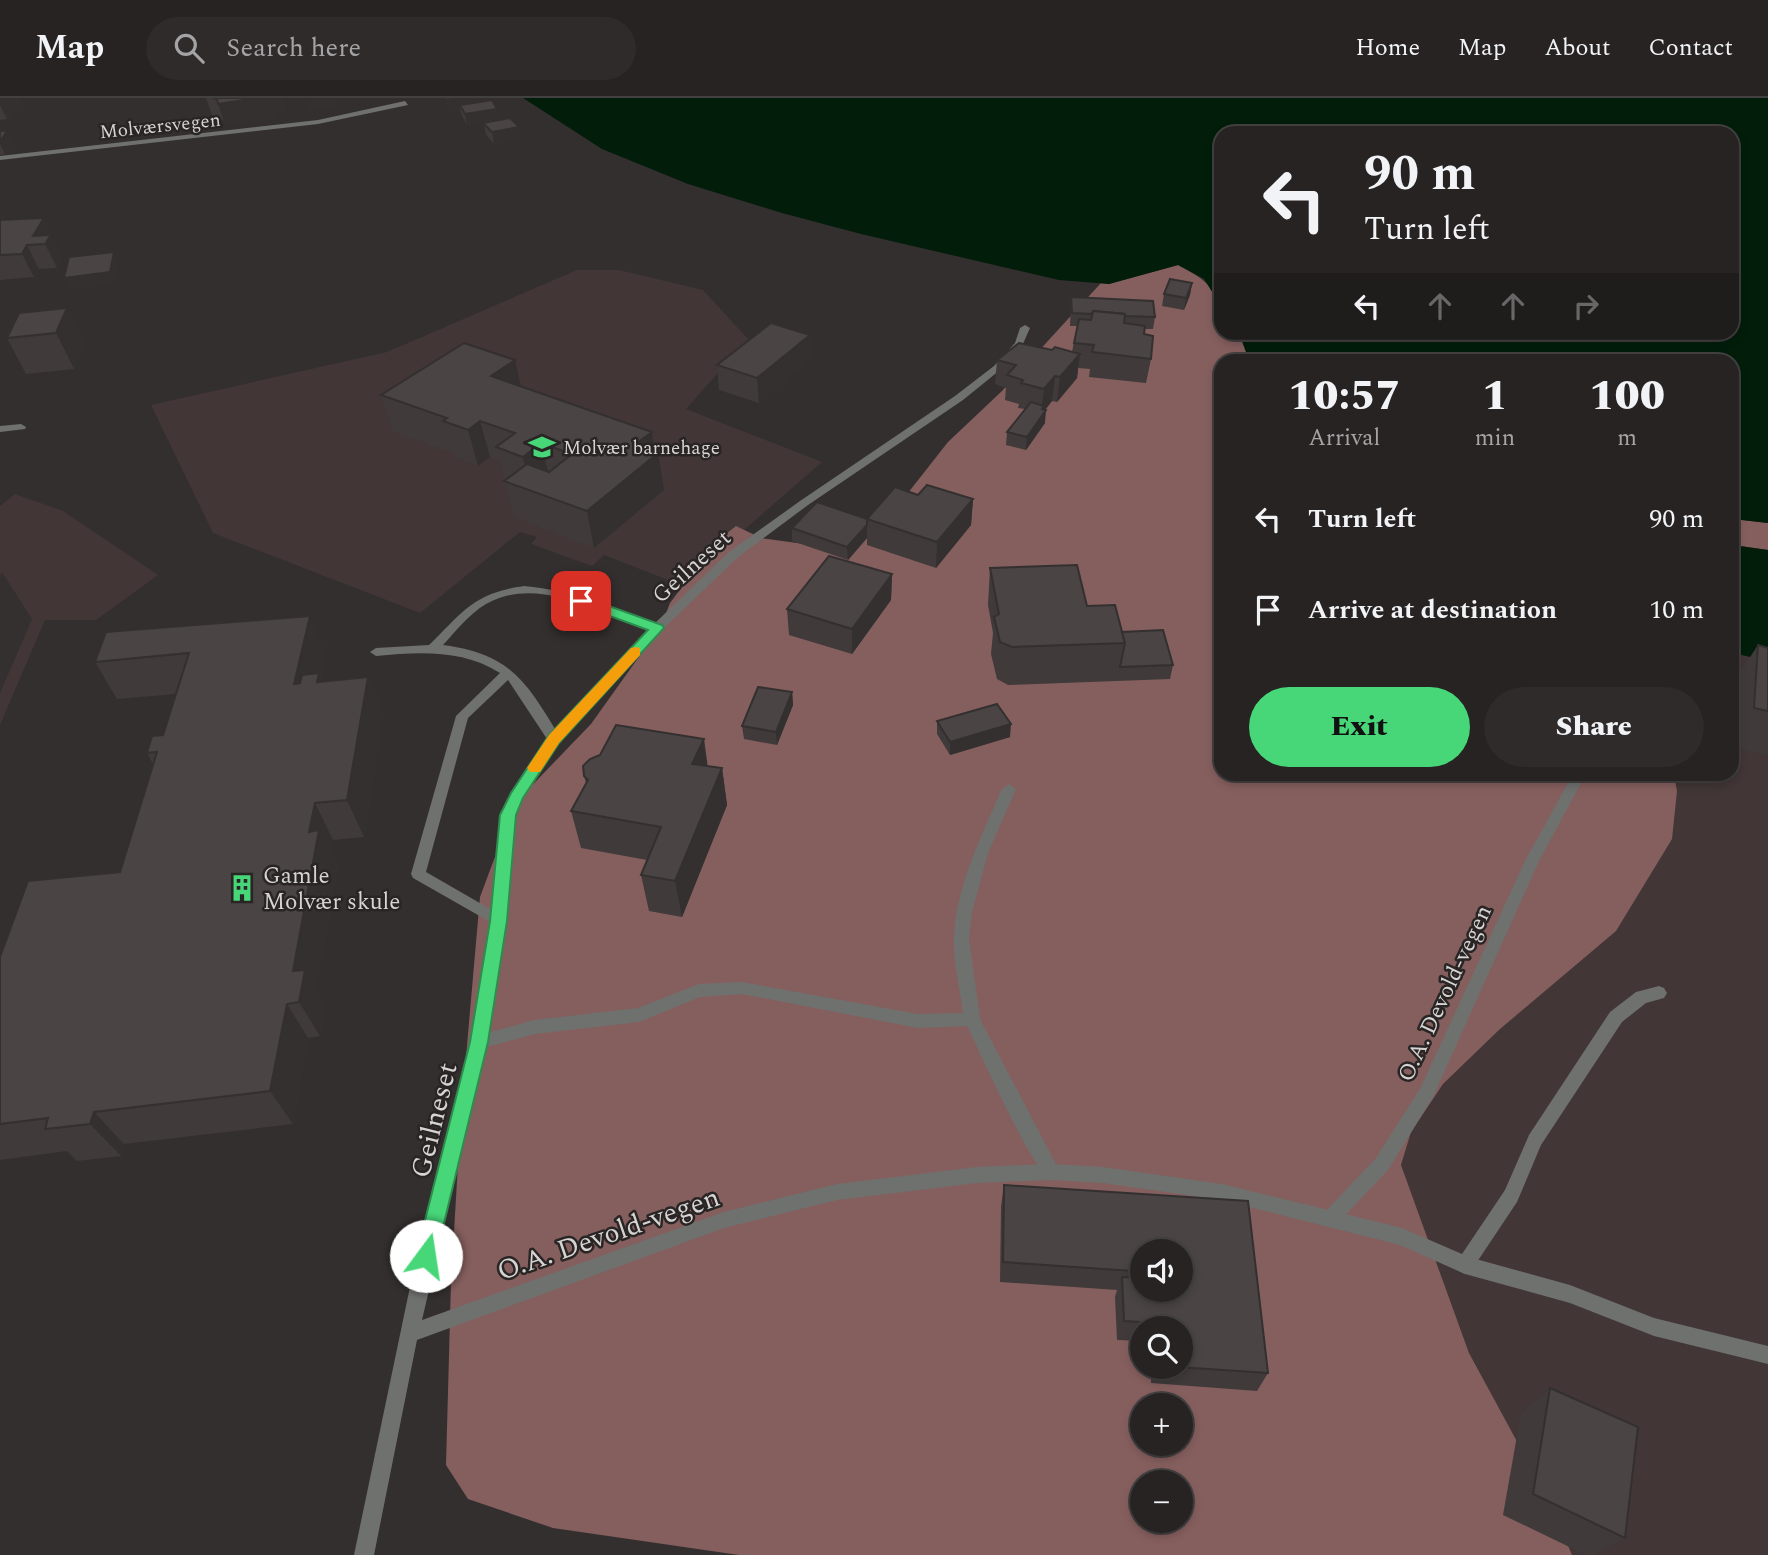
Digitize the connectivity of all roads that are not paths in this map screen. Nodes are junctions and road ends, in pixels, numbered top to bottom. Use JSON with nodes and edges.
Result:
{"nodes":[{"id":1,"x":405,"y":103,"type":"dead end"},
{"id":2,"x":0,"y":158,"type":"edge"},
{"id":3,"x":1025,"y":328,"type":"dead end"},
{"id":4,"x":21,"y":427,"type":"dead end"},
{"id":5,"x":0,"y":429,"type":"edge"},
{"id":6,"x":657,"y":628,"type":"junction"},
{"id":7,"x":432,"y":649,"type":"junction"},
{"id":8,"x":376,"y":652,"type":"dead end"},
{"id":9,"x":508,"y":673,"type":"junction"},
{"id":10,"x":554,"y":739,"type":"junction"},
{"id":11,"x":1575,"y":781,"type":"edge"},
{"id":12,"x":1009,"y":789,"type":"dead end"},
{"id":13,"x":499,"y":921,"type":"junction"},
{"id":14,"x":1659,"y":993,"type":"dead end"},
{"id":15,"x":972,"y":1019,"type":"junction"},
{"id":16,"x":479,"y":1042,"type":"junction"},
{"id":17,"x":1051,"y":1172,"type":"junction"},
{"id":18,"x":1331,"y":1218,"type":"junction"},
{"id":19,"x":1465,"y":1265,"type":"junction"},
{"id":20,"x":411,"y":1333,"type":"junction"},
{"id":21,"x":1768,"y":1355,"type":"edge"},
{"id":22,"x":365,"y":1555,"type":"edge"}],
"edges":[{"from":1,"to":2,"type":"street","name":"Molværsvegen"},
{"from":3,"to":6,"type":"street","name":"Geilneset"},
{"from":4,"to":5,"type":"street"},
{"from":6,"to":7,"type":"street"},
{"from":6,"to":10,"type":"street","name":"Geilneset"},
{"from":7,"to":8,"type":"street"},
{"from":7,"to":9,"type":"street"},
{"from":9,"to":10,"type":"street"},
{"from":9,"to":13,"type":"street"},
{"from":10,"to":13,"type":"street","name":"Geilneset"},
{"from":11,"to":18,"type":"street","name":"O.A. Devold-vegen"},
{"from":12,"to":15,"type":"street"},
{"from":13,"to":16,"type":"street","name":"Geilneset"},
{"from":14,"to":19,"type":"street"},
{"from":15,"to":16,"type":"street","name":"Geilneset"},
{"from":15,"to":17,"type":"street"},
{"from":16,"to":20,"type":"street","name":"Geilneset"},
{"from":17,"to":18,"type":"street","name":"O.A. Devold-vegen"},
{"from":17,"to":20,"type":"street","name":"O.A. Devold-vegen"},
{"from":18,"to":19,"type":"street","name":"O.A. Devold-vegen"},
{"from":19,"to":21,"type":"street","name":"O.A. Devold-vegen"},
{"from":20,"to":22,"type":"street"}]}
